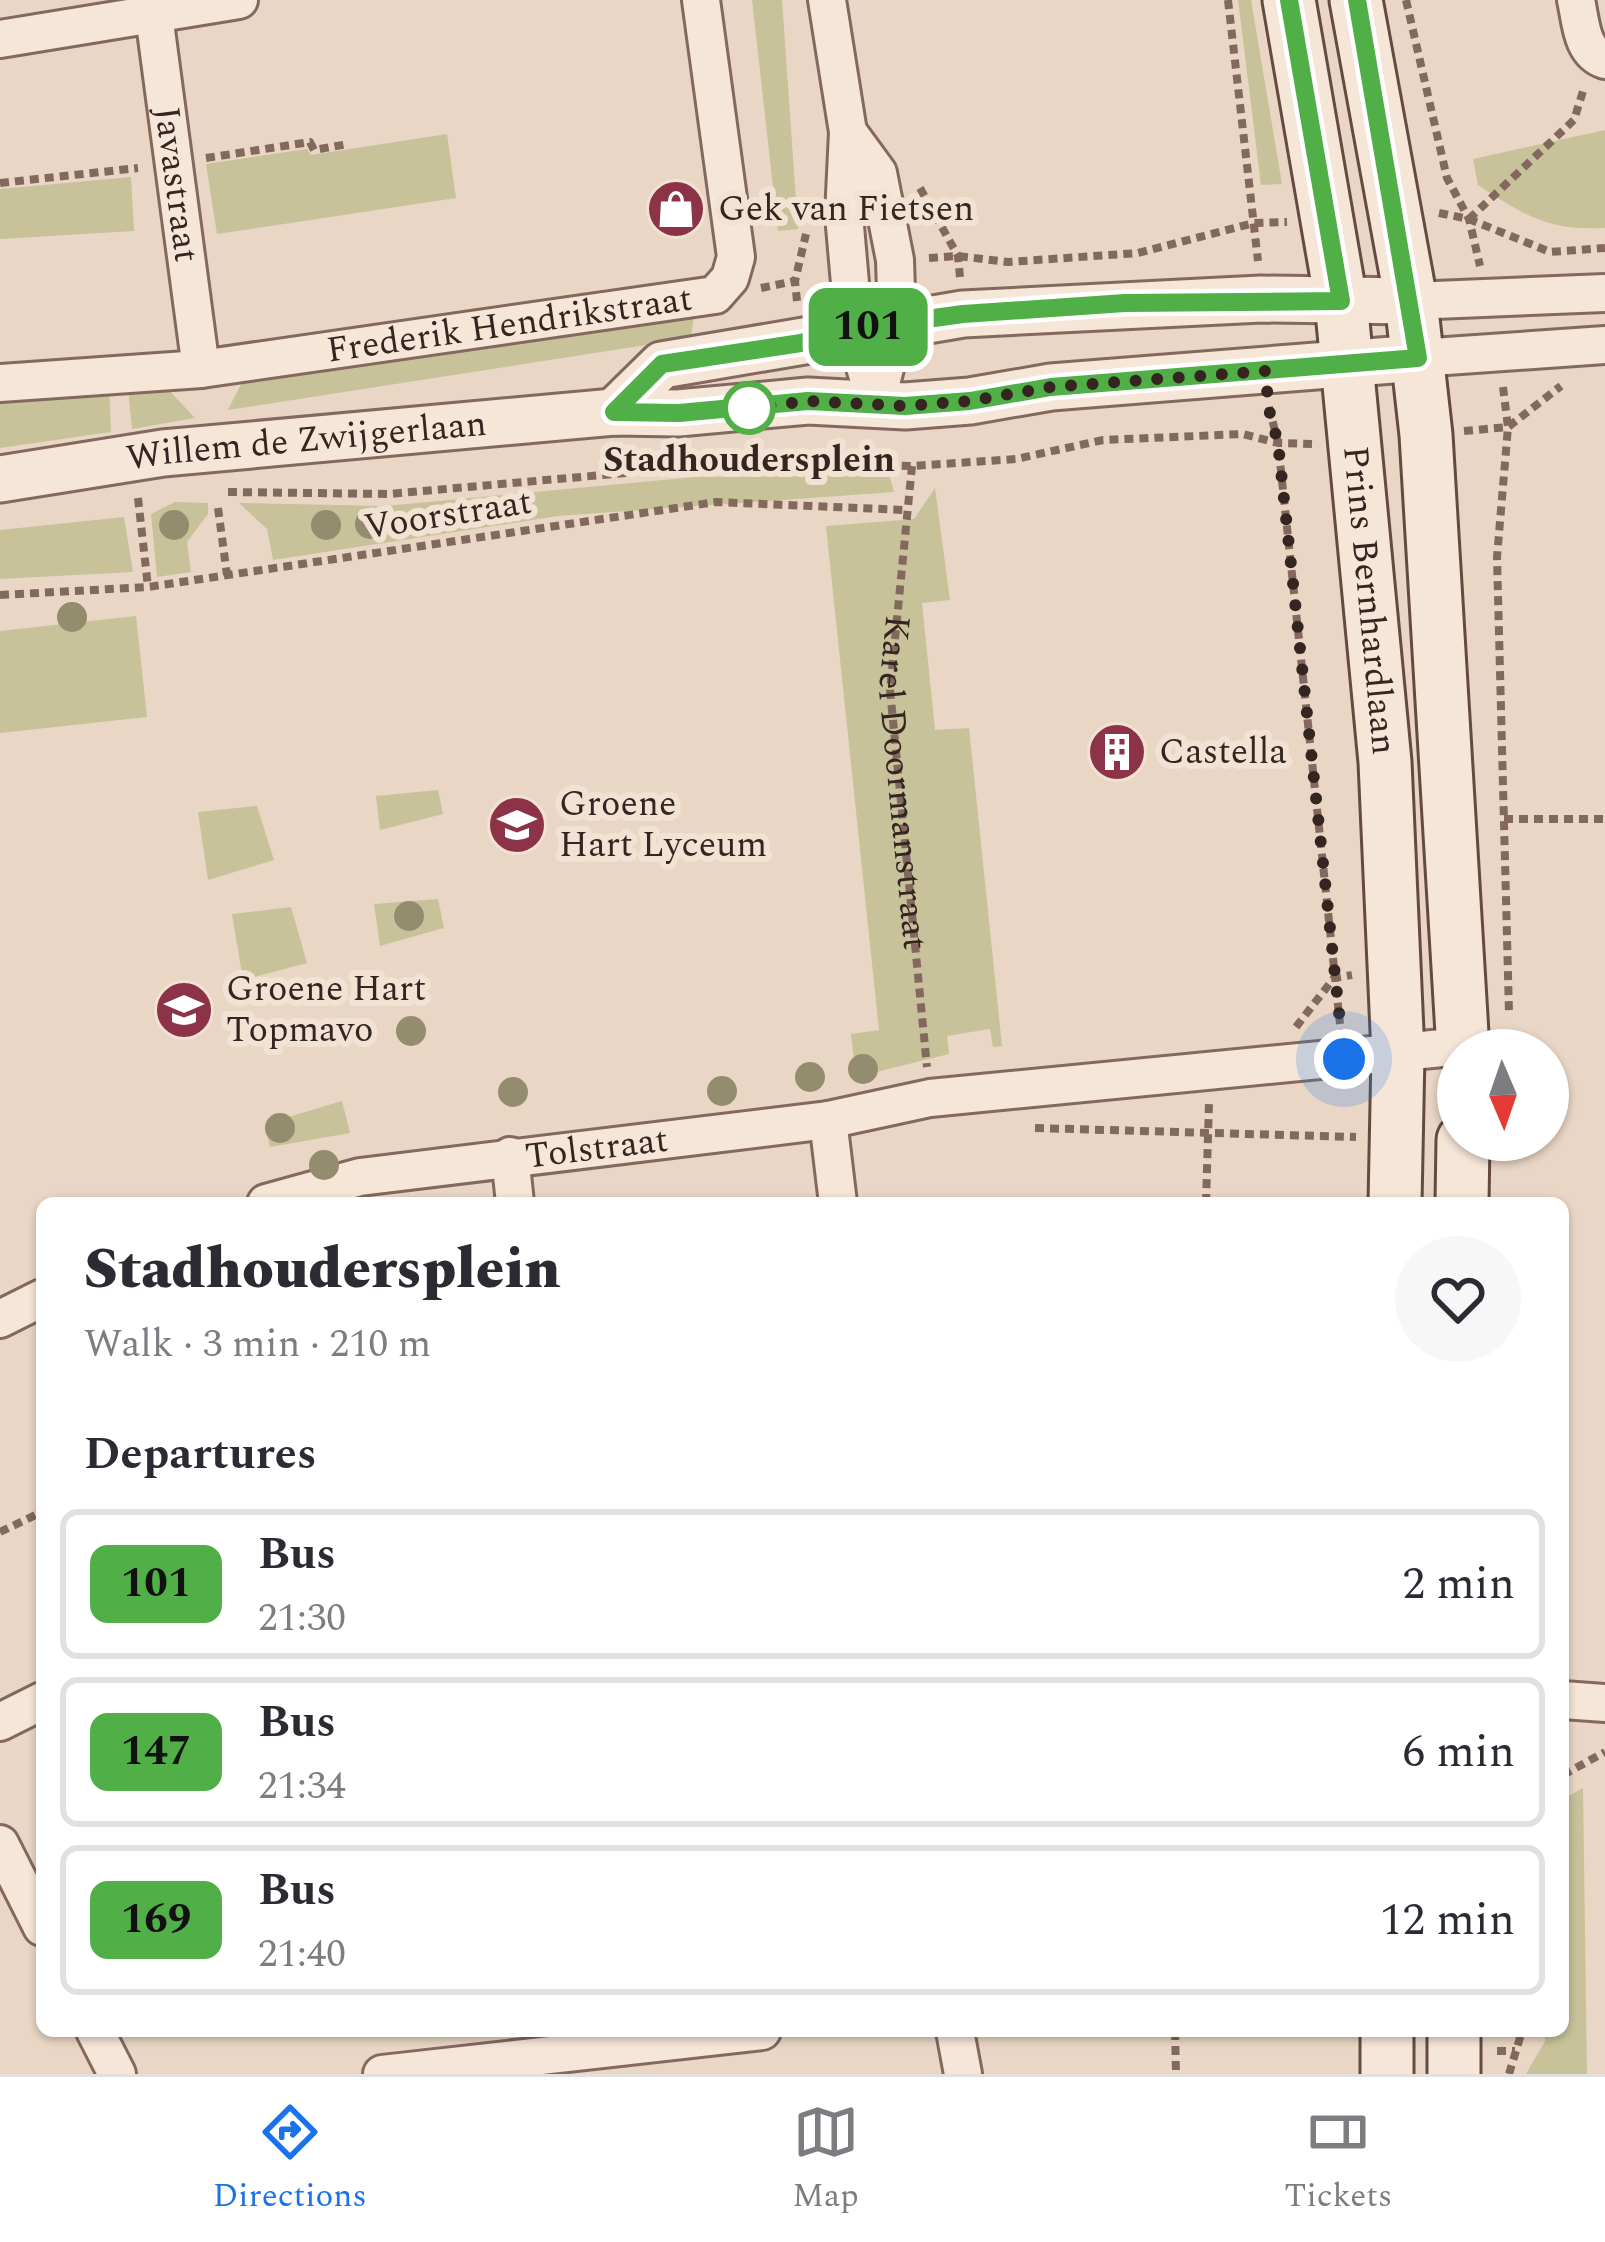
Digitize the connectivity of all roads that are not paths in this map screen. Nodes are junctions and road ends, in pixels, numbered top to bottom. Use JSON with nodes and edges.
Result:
{"nodes":[{"id":1,"x":239,"y":0,"type":"edge"},
{"id":2,"x":701,"y":0,"type":"edge"},
{"id":3,"x":826,"y":0,"type":"edge"},
{"id":4,"x":1289,"y":0,"type":"edge"},
{"id":5,"x":1357,"y":0,"type":"edge"},
{"id":6,"x":1576,"y":0,"type":"edge"},
{"id":7,"x":153,"y":6,"type":"edge"},
{"id":8,"x":0,"y":39,"type":"edge"},
{"id":9,"x":1600,"y":58,"type":"edge"},
{"id":10,"x":848,"y":132,"type":"junction"},
{"id":11,"x":1605,"y":293,"type":"edge"},
{"id":12,"x":1341,"y":301,"type":"junction"},
{"id":13,"x":1411,"y":301,"type":"junction"},
{"id":14,"x":876,"y":326,"type":"junction"},
{"id":15,"x":1605,"y":344,"type":"edge"},
{"id":16,"x":1418,"y":358,"type":"junction"},
{"id":17,"x":1348,"y":364,"type":"junction"},
{"id":18,"x":201,"y":369,"type":"junction"},
{"id":19,"x":0,"y":383,"type":"edge"},
{"id":20,"x":876,"y":405,"type":"junction"},
{"id":21,"x":614,"y":412,"type":"junction"},
{"id":22,"x":0,"y":479,"type":"edge"},
{"id":23,"x":1462,"y":1029,"type":"edge"},
{"id":24,"x":1437,"y":1050,"type":"edge"},
{"id":25,"x":1398,"y":1054,"type":"junction"},
{"id":26,"x":828,"y":1120,"type":"junction"},
{"id":27,"x":510,"y":1156,"type":"junction"},
{"id":28,"x":1462,"y":1161,"type":"edge"},
{"id":29,"x":288,"y":1197,"type":"edge"},
{"id":30,"x":514,"y":1197,"type":"edge"},
{"id":31,"x":837,"y":1197,"type":"edge"},
{"id":32,"x":1388,"y":1197,"type":"edge"},
{"id":33,"x":1462,"y":1197,"type":"edge"},
{"id":34,"x":36,"y":1301,"type":"edge"},
{"id":35,"x":0,"y":1319,"type":"edge"},
{"id":36,"x":1569,"y":1700,"type":"edge"},
{"id":37,"x":1605,"y":1702,"type":"edge"},
{"id":38,"x":36,"y":1704,"type":"edge"},
{"id":39,"x":0,"y":1722,"type":"edge"},
{"id":40,"x":0,"y":1844,"type":"edge"},
{"id":41,"x":36,"y":1915,"type":"edge"},
{"id":42,"x":98,"y":2037,"type":"edge"},
{"id":43,"x":715,"y":2037,"type":"edge"},
{"id":44,"x":956,"y":2037,"type":"edge"},
{"id":45,"x":1387,"y":2037,"type":"edge"},
{"id":46,"x":1454,"y":2037,"type":"edge"},
{"id":47,"x":598,"y":2052,"type":"edge"},
{"id":48,"x":117,"y":2074,"type":"edge"},
{"id":49,"x":382,"y":2074,"type":"edge"},
{"id":50,"x":963,"y":2074,"type":"edge"},
{"id":51,"x":1387,"y":2074,"type":"edge"},
{"id":52,"x":1454,"y":2074,"type":"edge"}],
"edges":[{"from":1,"to":7,"type":"street"},
{"from":2,"to":18,"type":"street","name":"Frederik Hendrikstraat"},
{"from":3,"to":10,"type":"street"},
{"from":4,"to":12,"type":"main road","name":"Prins Bernhardlaan"},
{"from":5,"to":13,"type":"main road","name":"Prins Bernhardlaan"},
{"from":6,"to":9,"type":"street"},
{"from":7,"to":8,"type":"street"},
{"from":7,"to":18,"type":"street","name":"Javastraat"},
{"from":10,"to":14,"type":"street"},
{"from":10,"to":14,"type":"street"},
{"from":11,"to":13,"type":"street"},
{"from":12,"to":13,"type":"street"},
{"from":12,"to":14,"type":"street"},
{"from":12,"to":17,"type":"main road","name":"Prins Bernhardlaan"},
{"from":13,"to":16,"type":"main road","name":"Prins Bernhardlaan"},
{"from":14,"to":20,"type":"street"},
{"from":14,"to":21,"type":"street"},
{"from":15,"to":16,"type":"street"},
{"from":16,"to":17,"type":"street","name":"Willem de Zwijgerlaan"},
{"from":16,"to":23,"type":"main road","name":"Prins Bernhardlaan"},
{"from":17,"to":20,"type":"street","name":"Willem de Zwijgerlaan"},
{"from":17,"to":25,"type":"main road","name":"Prins Bernhardlaan"},
{"from":18,"to":19,"type":"street","name":"Frederik Hendrikstraat"},
{"from":20,"to":21,"type":"street","name":"Willem de Zwijgerlaan"},
{"from":21,"to":22,"type":"street","name":"Willem de Zwijgerlaan"},
{"from":24,"to":25,"type":"street","name":"Tolstraat"},
{"from":25,"to":26,"type":"street","name":"Tolstraat"},
{"from":25,"to":32,"type":"main road","name":"Prins Bernhardlaan"},
{"from":26,"to":27,"type":"street","name":"Tolstraat"},
{"from":26,"to":31,"type":"street"},
{"from":27,"to":29,"type":"street","name":"Tolstraat"},
{"from":27,"to":30,"type":"street"},
{"from":28,"to":33,"type":"main road"},
{"from":34,"to":35,"type":"street"},
{"from":36,"to":37,"type":"street"},
{"from":38,"to":39,"type":"street"},
{"from":40,"to":41,"type":"street"},
{"from":42,"to":48,"type":"street"},
{"from":43,"to":47,"type":"street"},
{"from":44,"to":50,"type":"street"},
{"from":45,"to":51,"type":"main road"},
{"from":46,"to":52,"type":"main road"},
{"from":47,"to":49,"type":"street"}]}
